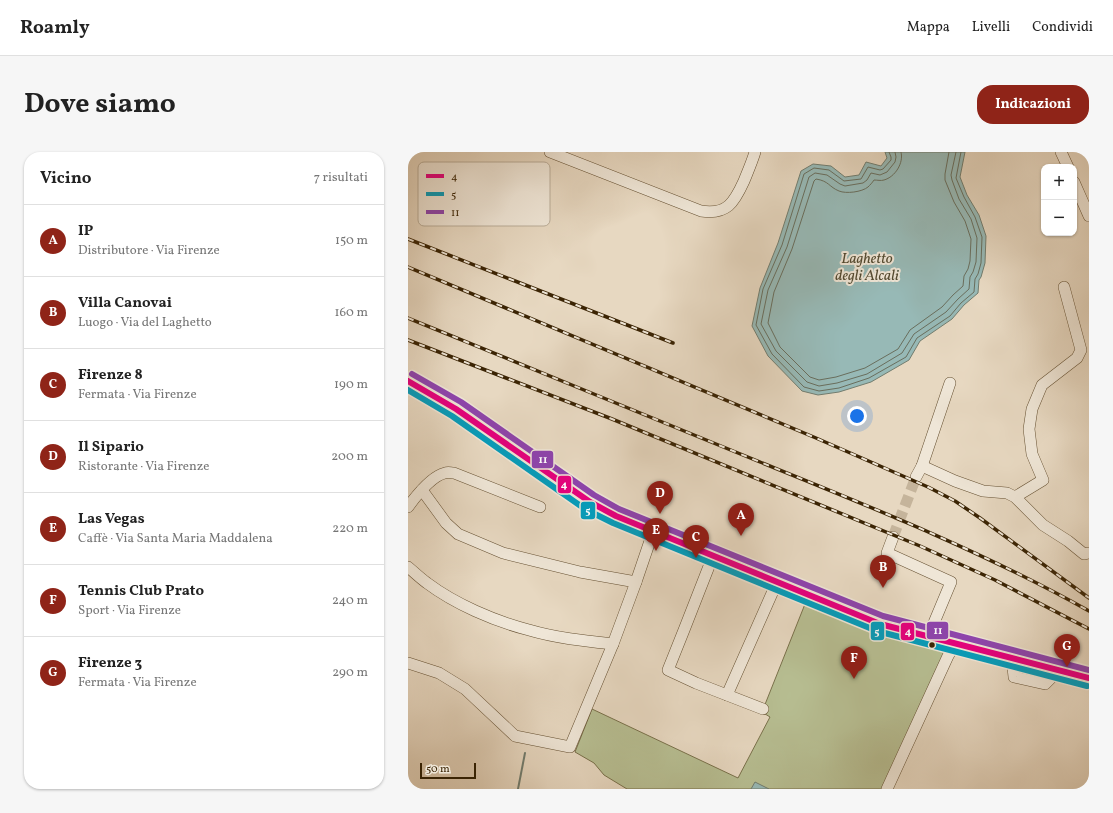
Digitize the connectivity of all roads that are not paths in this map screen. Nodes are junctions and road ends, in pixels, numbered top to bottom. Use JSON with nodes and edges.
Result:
{"nodes":[{"id":1,"x":550,"y":152,"type":"edge"},
{"id":2,"x":756,"y":152,"type":"edge"},
{"id":3,"x":1061,"y":152,"type":"edge"},
{"id":4,"x":1067,"y":164,"type":"edge"},
{"id":5,"x":1077,"y":189,"type":"edge"},
{"id":6,"x":1089,"y":216,"type":"edge"},
{"id":7,"x":1064,"y":287,"type":"dead end"},
{"id":8,"x":408,"y":381,"type":"edge"},
{"id":9,"x":950,"y":383,"type":"dead end"},
{"id":10,"x":922,"y":466,"type":"junction"},
{"id":11,"x":916,"y":476,"type":"tunnel mouth"},
{"id":12,"x":422,"y":490,"type":"junction"},
{"id":13,"x":1015,"y":497,"type":"junction"},
{"id":14,"x":408,"y":507,"type":"edge"},
{"id":15,"x":540,"y":507,"type":"dead end"},
{"id":16,"x":653,"y":532,"type":"junction"},
{"id":17,"x":893,"y":537,"type":"tunnel mouth"},
{"id":18,"x":1089,"y":553,"type":"edge"},
{"id":19,"x":713,"y":556,"type":"junction"},
{"id":20,"x":408,"y":567,"type":"edge"},
{"id":21,"x":636,"y":582,"type":"junction"},
{"id":22,"x":777,"y":582,"type":"junction"},
{"id":23,"x":928,"y":637,"type":"junction"},
{"id":24,"x":613,"y":644,"type":"junction"},
{"id":25,"x":955,"y":644,"type":"junction"},
{"id":26,"x":408,"y":663,"type":"edge"},
{"id":27,"x":1089,"y":678,"type":"edge"},
{"id":28,"x":728,"y":695,"type":"junction"},
{"id":29,"x":763,"y":709,"type":"dead end"},
{"id":30,"x":887,"y":789,"type":"edge"}],
"edges":[{"from":1,"to":2,"type":"street"},
{"from":3,"to":4,"type":"street"},
{"from":5,"to":6,"type":"street"},
{"from":7,"to":13,"type":"street"},
{"from":8,"to":16,"type":"main road"},
{"from":9,"to":10,"type":"street"},
{"from":10,"to":11,"type":"street"},
{"from":10,"to":13,"type":"street"},
{"from":12,"to":14,"type":"street"},
{"from":12,"to":15,"type":"street"},
{"from":12,"to":21,"type":"street"},
{"from":13,"to":18,"type":"street"},
{"from":16,"to":19,"type":"main road"},
{"from":16,"to":21,"type":"street"},
{"from":17,"to":23,"type":"street"},
{"from":19,"to":22,"type":"main road"},
{"from":19,"to":28,"type":"street"},
{"from":20,"to":24,"type":"street"},
{"from":21,"to":24,"type":"street"},
{"from":22,"to":23,"type":"main road"},
{"from":22,"to":28,"type":"street"},
{"from":23,"to":25,"type":"main road"},
{"from":24,"to":26,"type":"street"},
{"from":25,"to":27,"type":"main road"},
{"from":25,"to":30,"type":"street"},
{"from":28,"to":29,"type":"street"}]}
